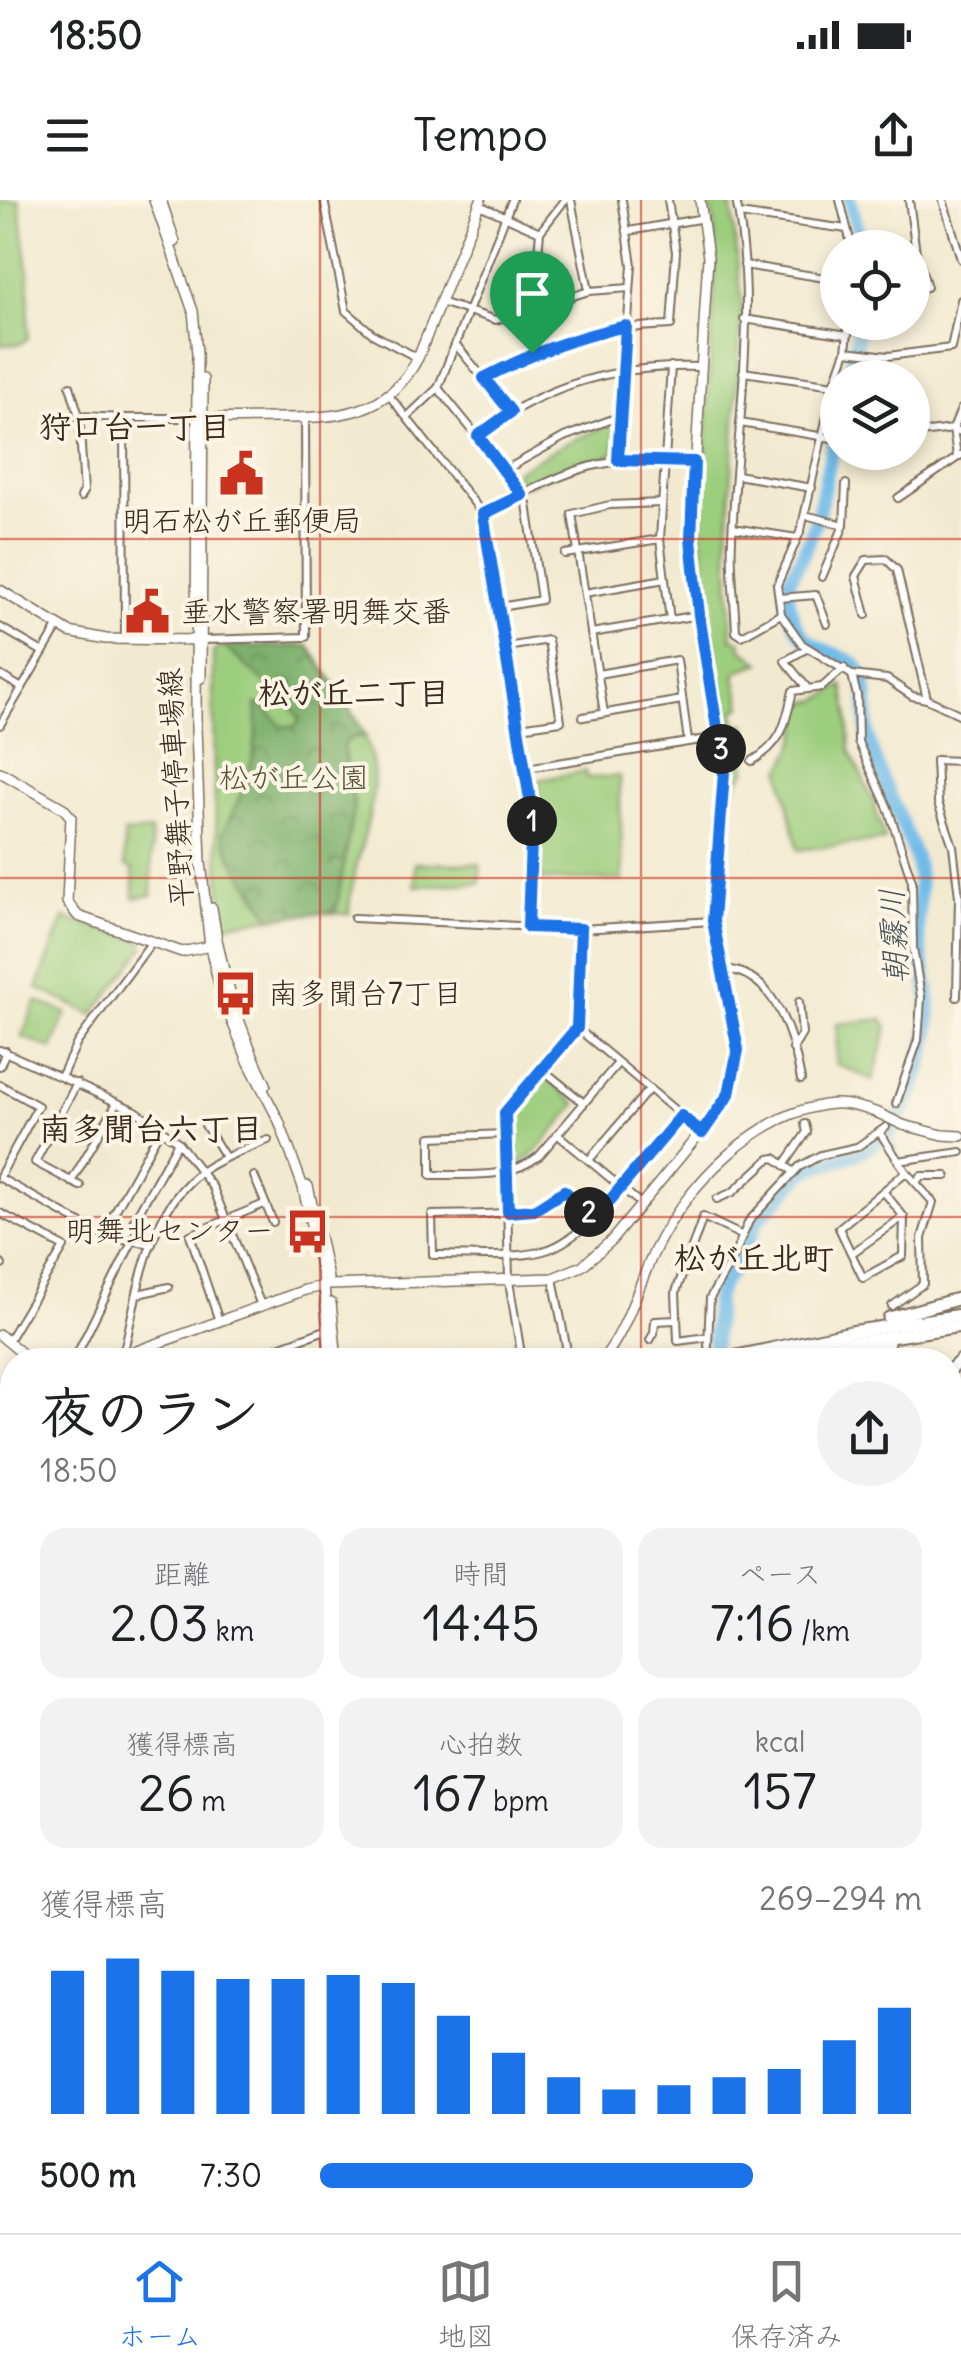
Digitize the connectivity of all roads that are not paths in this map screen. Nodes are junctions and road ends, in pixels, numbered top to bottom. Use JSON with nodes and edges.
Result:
{"nodes":[{"id":1,"x":157,"y":200,"type":"edge"},
{"id":2,"x":324,"y":200,"type":"edge"},
{"id":3,"x":512,"y":200,"type":"edge"},
{"id":4,"x":568,"y":200,"type":"edge"},
{"id":5,"x":622,"y":200,"type":"edge"},
{"id":6,"x":668,"y":200,"type":"edge"},
{"id":7,"x":700,"y":200,"type":"edge"},
{"id":8,"x":736,"y":200,"type":"edge"},
{"id":9,"x":840,"y":200,"type":"edge"},
{"id":10,"x":909,"y":200,"type":"edge"},
{"id":11,"x":943,"y":200,"type":"edge"},
{"id":12,"x":480,"y":202,"type":"edge"},
{"id":13,"x":738,"y":214,"type":"junction"},
{"id":14,"x":506,"y":217,"type":"junction"},
{"id":15,"x":704,"y":218,"type":"junction"},
{"id":16,"x":673,"y":223,"type":"junction"},
{"id":17,"x":846,"y":228,"type":"joint"},
{"id":18,"x":912,"y":230,"type":"edge"},
{"id":19,"x":629,"y":231,"type":"junction"},
{"id":20,"x":540,"y":232,"type":"junction"},
{"id":21,"x":961,"y":259,"type":"edge"},
{"id":22,"x":744,"y":266,"type":"junction"},
{"id":23,"x":820,"y":277,"type":"edge"},
{"id":24,"x":630,"y":288,"type":"junction"},
{"id":25,"x":589,"y":291,"type":"junction"},
{"id":26,"x":961,"y":300,"type":"edge"},
{"id":27,"x":440,"y":302,"type":"junction"},
{"id":28,"x":533,"y":309,"type":"junction"},
{"id":29,"x":469,"y":314,"type":"junction"},
{"id":30,"x":744,"y":319,"type":"junction"},
{"id":31,"x":626,"y":326,"type":"junction"},
{"id":32,"x":820,"y":331,"type":"edge"},
{"id":33,"x":849,"y":340,"type":"edge"},
{"id":34,"x":457,"y":346,"type":"junction"},
{"id":35,"x":852,"y":352,"type":"junction"},
{"id":36,"x":418,"y":358,"type":"junction"},
{"id":37,"x":848,"y":360,"type":"edge"},
{"id":38,"x":670,"y":366,"type":"junction"},
{"id":39,"x":701,"y":367,"type":"junction"},
{"id":40,"x":626,"y":370,"type":"junction"},
{"id":41,"x":743,"y":372,"type":"junction"},
{"id":42,"x":484,"y":378,"type":"junction"},
{"id":43,"x":820,"y":384,"type":"edge"},
{"id":44,"x":70,"y":386,"type":"dead end"},
{"id":45,"x":438,"y":388,"type":"junction"},
{"id":46,"x":388,"y":394,"type":"junction"},
{"id":47,"x":961,"y":409,"type":"edge"},
{"id":48,"x":511,"y":412,"type":"junction"},
{"id":49,"x":80,"y":416,"type":"junction"},
{"id":50,"x":621,"y":416,"type":"junction"},
{"id":51,"x":124,"y":418,"type":"junction"},
{"id":52,"x":201,"y":418,"type":"junction"},
{"id":53,"x":305,"y":418,"type":"junction"},
{"id":54,"x":407,"y":418,"type":"junction"},
{"id":55,"x":740,"y":423,"type":"junction"},
{"id":56,"x":957,"y":430,"type":"edge"},
{"id":57,"x":930,"y":432,"type":"edge"},
{"id":58,"x":478,"y":436,"type":"junction"},
{"id":59,"x":820,"y":436,"type":"edge"},
{"id":60,"x":959,"y":455,"type":"edge"},
{"id":61,"x":618,"y":460,"type":"junction"},
{"id":62,"x":665,"y":460,"type":"junction"},
{"id":63,"x":694,"y":462,"type":"junction"},
{"id":64,"x":820,"y":466,"type":"edge"},
{"id":65,"x":505,"y":470,"type":"junction"},
{"id":66,"x":737,"y":475,"type":"junction"},
{"id":67,"x":846,"y":484,"type":"dead end"},
{"id":68,"x":812,"y":488,"type":"junction"},
{"id":69,"x":522,"y":495,"type":"junction"},
{"id":70,"x":80,"y":497,"type":"dead end"},
{"id":71,"x":898,"y":498,"type":"dead end"},
{"id":72,"x":660,"y":503,"type":"junction"},
{"id":73,"x":483,"y":514,"type":"junction"},
{"id":74,"x":812,"y":517,"type":"junction"},
{"id":75,"x":844,"y":524,"type":"junction"},
{"id":76,"x":733,"y":528,"type":"junction"},
{"id":77,"x":798,"y":538,"type":"junction"},
{"id":78,"x":660,"y":539,"type":"junction"},
{"id":79,"x":578,"y":552,"type":"junction"},
{"id":80,"x":565,"y":554,"type":"dead end"},
{"id":81,"x":822,"y":577,"type":"dead end"},
{"id":82,"x":664,"y":580,"type":"junction"},
{"id":83,"x":0,"y":590,"type":"edge"},
{"id":84,"x":585,"y":593,"type":"junction"},
{"id":85,"x":785,"y":597,"type":"junction"},
{"id":86,"x":500,"y":606,"type":"junction"},
{"id":87,"x":781,"y":614,"type":"junction"},
{"id":88,"x":699,"y":615,"type":"junction"},
{"id":89,"x":866,"y":615,"type":"dead end"},
{"id":90,"x":670,"y":620,"type":"junction"},
{"id":91,"x":828,"y":624,"type":"dead end"},
{"id":92,"x":0,"y":627,"type":"edge"},
{"id":93,"x":58,"y":627,"type":"junction"},
{"id":94,"x":591,"y":632,"type":"junction"},
{"id":95,"x":125,"y":639,"type":"junction"},
{"id":96,"x":198,"y":641,"type":"junction"},
{"id":97,"x":507,"y":647,"type":"junction"},
{"id":98,"x":806,"y":649,"type":"junction"},
{"id":99,"x":43,"y":652,"type":"junction"},
{"id":100,"x":844,"y":668,"type":"junction"},
{"id":101,"x":598,"y":674,"type":"junction"},
{"id":102,"x":0,"y":676,"type":"edge"},
{"id":103,"x":858,"y":676,"type":"junction"},
{"id":104,"x":22,"y":688,"type":"junction"},
{"id":105,"x":808,"y":689,"type":"junction"},
{"id":106,"x":682,"y":700,"type":"junction"},
{"id":107,"x":928,"y":700,"type":"junction"},
{"id":108,"x":604,"y":714,"type":"junction"},
{"id":109,"x":961,"y":715,"type":"edge"},
{"id":110,"x":583,"y":717,"type":"dead end"},
{"id":111,"x":0,"y":725,"type":"edge"},
{"id":112,"x":520,"y":727,"type":"junction"},
{"id":113,"x":720,"y":737,"type":"junction"},
{"id":114,"x":688,"y":741,"type":"junction"},
{"id":115,"x":961,"y":761,"type":"edge"},
{"id":116,"x":752,"y":762,"type":"dead end"},
{"id":117,"x":527,"y":768,"type":"junction"},
{"id":118,"x":0,"y":772,"type":"edge"},
{"id":119,"x":957,"y":846,"type":"edge"},
{"id":120,"x":960,"y":897,"type":"edge"},
{"id":121,"x":354,"y":918,"type":"dead end"},
{"id":122,"x":713,"y":921,"type":"junction"},
{"id":123,"x":528,"y":927,"type":"junction"},
{"id":124,"x":960,"y":928,"type":"edge"},
{"id":125,"x":581,"y":929,"type":"junction"},
{"id":126,"x":152,"y":943,"type":"junction"},
{"id":127,"x":214,"y":946,"type":"junction"},
{"id":128,"x":722,"y":970,"type":"junction"},
{"id":129,"x":958,"y":997,"type":"dead end"},
{"id":130,"x":799,"y":1002,"type":"dead end"},
{"id":131,"x":577,"y":1028,"type":"junction"},
{"id":132,"x":793,"y":1049,"type":"junction"},
{"id":133,"x":3,"y":1050,"type":"edge"},
{"id":134,"x":618,"y":1063,"type":"junction"},
{"id":135,"x":0,"y":1066,"type":"edge"},
{"id":136,"x":542,"y":1068,"type":"junction"},
{"id":137,"x":62,"y":1075,"type":"junction"},
{"id":138,"x":801,"y":1080,"type":"dead end"},
{"id":139,"x":77,"y":1083,"type":"junction"},
{"id":140,"x":0,"y":1085,"type":"edge"},
{"id":141,"x":650,"y":1089,"type":"junction"},
{"id":142,"x":584,"y":1102,"type":"junction"},
{"id":143,"x":117,"y":1103,"type":"junction"},
{"id":144,"x":896,"y":1104,"type":"dead end"},
{"id":145,"x":681,"y":1116,"type":"junction"},
{"id":146,"x":805,"y":1124,"type":"dead end"},
{"id":147,"x":205,"y":1125,"type":"dead end"},
{"id":148,"x":161,"y":1128,"type":"junction"},
{"id":149,"x":702,"y":1133,"type":"junction"},
{"id":150,"x":506,"y":1134,"type":"junction"},
{"id":151,"x":557,"y":1134,"type":"junction"},
{"id":152,"x":961,"y":1136,"type":"edge"},
{"id":153,"x":268,"y":1140,"type":"dead end"},
{"id":154,"x":178,"y":1142,"type":"junction"},
{"id":155,"x":961,"y":1152,"type":"edge"},
{"id":156,"x":225,"y":1157,"type":"junction"},
{"id":157,"x":589,"y":1160,"type":"junction"},
{"id":158,"x":898,"y":1161,"type":"junction"},
{"id":159,"x":785,"y":1164,"type":"junction"},
{"id":160,"x":202,"y":1170,"type":"junction"},
{"id":161,"x":794,"y":1172,"type":"junction"},
{"id":162,"x":906,"y":1172,"type":"junction"},
{"id":163,"x":506,"y":1173,"type":"junction"},
{"id":164,"x":254,"y":1176,"type":"dead end"},
{"id":165,"x":946,"y":1176,"type":"dead end"},
{"id":166,"x":0,"y":1177,"type":"edge"},
{"id":167,"x":71,"y":1182,"type":"junction"},
{"id":168,"x":916,"y":1182,"type":"junction"},
{"id":169,"x":80,"y":1186,"type":"dead end"},
{"id":170,"x":621,"y":1187,"type":"junction"},
{"id":171,"x":884,"y":1192,"type":"junction"},
{"id":172,"x":717,"y":1199,"type":"dead end"},
{"id":173,"x":264,"y":1204,"type":"junction"},
{"id":174,"x":642,"y":1204,"type":"junction"},
{"id":175,"x":508,"y":1212,"type":"junction"},
{"id":176,"x":0,"y":1213,"type":"edge"},
{"id":177,"x":596,"y":1217,"type":"junction"},
{"id":178,"x":904,"y":1217,"type":"junction"},
{"id":179,"x":228,"y":1220,"type":"junction"},
{"id":180,"x":272,"y":1222,"type":"dead end"},
{"id":181,"x":102,"y":1235,"type":"junction"},
{"id":182,"x":743,"y":1236,"type":"junction"},
{"id":183,"x":127,"y":1241,"type":"junction"},
{"id":184,"x":152,"y":1244,"type":"junction"},
{"id":185,"x":852,"y":1253,"type":"junction"},
{"id":186,"x":508,"y":1254,"type":"junction"},
{"id":187,"x":552,"y":1278,"type":"junction"},
{"id":188,"x":509,"y":1281,"type":"junction"},
{"id":189,"x":326,"y":1285,"type":"junction"},
{"id":190,"x":169,"y":1286,"type":"dead end"},
{"id":191,"x":138,"y":1294,"type":"junction"},
{"id":192,"x":961,"y":1298,"type":"edge"},
{"id":193,"x":261,"y":1306,"type":"junction"},
{"id":194,"x":892,"y":1306,"type":"dead end"},
{"id":195,"x":961,"y":1315,"type":"edge"},
{"id":196,"x":678,"y":1320,"type":"junction"},
{"id":197,"x":219,"y":1321,"type":"junction"},
{"id":198,"x":961,"y":1327,"type":"edge"},
{"id":199,"x":330,"y":1328,"type":"junction"},
{"id":200,"x":4,"y":1339,"type":"edge"},
{"id":201,"x":650,"y":1340,"type":"dead end"},
{"id":202,"x":79,"y":1348,"type":"edge"},
{"id":203,"x":126,"y":1348,"type":"edge"},
{"id":204,"x":146,"y":1348,"type":"edge"},
{"id":205,"x":275,"y":1348,"type":"edge"},
{"id":206,"x":332,"y":1348,"type":"edge"},
{"id":207,"x":523,"y":1348,"type":"edge"},
{"id":208,"x":566,"y":1348,"type":"edge"},
{"id":209,"x":612,"y":1348,"type":"edge"},
{"id":210,"x":767,"y":1348,"type":"edge"},
{"id":211,"x":775,"y":1348,"type":"edge"},
{"id":212,"x":831,"y":1348,"type":"edge"},
{"id":213,"x":872,"y":1348,"type":"edge"}],
"edges":[{"from":1,"to":52,"type":"street","name":"平野舞子停車場線"},
{"from":2,"to":36,"type":"street"},
{"from":3,"to":14,"type":"street"},
{"from":4,"to":20,"type":"street"},
{"from":4,"to":25,"type":"street"},
{"from":5,"to":19,"type":"street"},
{"from":6,"to":16,"type":"street"},
{"from":7,"to":15,"type":"street"},
{"from":8,"to":13,"type":"street"},
{"from":9,"to":17,"type":"street"},
{"from":10,"to":18,"type":"street"},
{"from":11,"to":21,"type":"street"},
{"from":12,"to":14,"type":"street"},
{"from":12,"to":27,"type":"street"},
{"from":13,"to":17,"type":"street"},
{"from":13,"to":22,"type":"street"},
{"from":14,"to":20,"type":"street"},
{"from":14,"to":29,"type":"street"},
{"from":15,"to":16,"type":"street"},
{"from":15,"to":39,"type":"street"},
{"from":16,"to":19,"type":"street"},
{"from":16,"to":31,"type":"street"},
{"from":19,"to":24,"type":"street"},
{"from":20,"to":28,"type":"street"},
{"from":22,"to":23,"type":"street"},
{"from":22,"to":30,"type":"street"},
{"from":24,"to":25,"type":"street"},
{"from":24,"to":31,"type":"street"},
{"from":25,"to":28,"type":"street"},
{"from":26,"to":35,"type":"street"},
{"from":27,"to":29,"type":"street"},
{"from":27,"to":36,"type":"street"},
{"from":28,"to":29,"type":"street"},
{"from":29,"to":34,"type":"street"},
{"from":30,"to":32,"type":"street"},
{"from":30,"to":41,"type":"street"},
{"from":31,"to":40,"type":"street"},
{"from":31,"to":42,"type":"street"},
{"from":33,"to":35,"type":"street"},
{"from":34,"to":42,"type":"street"},
{"from":34,"to":45,"type":"street"},
{"from":35,"to":37,"type":"street"},
{"from":36,"to":46,"type":"street"},
{"from":38,"to":39,"type":"street"},
{"from":38,"to":40,"type":"street"},
{"from":38,"to":62,"type":"street"},
{"from":39,"to":63,"type":"street"},
{"from":40,"to":48,"type":"street"},
{"from":40,"to":50,"type":"street"},
{"from":41,"to":43,"type":"street"},
{"from":41,"to":55,"type":"street"},
{"from":42,"to":48,"type":"street"},
{"from":44,"to":49,"type":"street"},
{"from":45,"to":54,"type":"street"},
{"from":45,"to":58,"type":"street"},
{"from":46,"to":53,"type":"street"},
{"from":46,"to":54,"type":"street"},
{"from":47,"to":56,"type":"street"},
{"from":48,"to":58,"type":"street"},
{"from":49,"to":51,"type":"street"},
{"from":49,"to":70,"type":"street"},
{"from":50,"to":61,"type":"street"},
{"from":50,"to":65,"type":"street"},
{"from":51,"to":52,"type":"street"},
{"from":51,"to":95,"type":"street"},
{"from":52,"to":53,"type":"street"},
{"from":52,"to":96,"type":"street","name":"平野舞子停車場線"},
{"from":53,"to":96,"type":"street"},
{"from":54,"to":73,"type":"street"},
{"from":55,"to":59,"type":"street"},
{"from":55,"to":66,"type":"street"},
{"from":56,"to":57,"type":"street"},
{"from":56,"to":60,"type":"street"},
{"from":58,"to":65,"type":"street"},
{"from":60,"to":71,"type":"street"},
{"from":61,"to":62,"type":"street"},
{"from":61,"to":69,"type":"street"},
{"from":62,"to":63,"type":"street"},
{"from":62,"to":72,"type":"street"},
{"from":63,"to":88,"type":"street"},
{"from":64,"to":68,"type":"street"},
{"from":65,"to":69,"type":"street"},
{"from":66,"to":68,"type":"street"},
{"from":66,"to":76,"type":"street"},
{"from":67,"to":75,"type":"street"},
{"from":68,"to":74,"type":"street"},
{"from":69,"to":73,"type":"street"},
{"from":69,"to":86,"type":"street"},
{"from":72,"to":78,"type":"street"},
{"from":72,"to":79,"type":"street"},
{"from":73,"to":86,"type":"street"},
{"from":74,"to":75,"type":"street"},
{"from":74,"to":77,"type":"street"},
{"from":75,"to":81,"type":"street"},
{"from":76,"to":77,"type":"street"},
{"from":76,"to":87,"type":"street"},
{"from":77,"to":85,"type":"street"},
{"from":78,"to":79,"type":"street"},
{"from":78,"to":82,"type":"street"},
{"from":79,"to":80,"type":"street"},
{"from":79,"to":84,"type":"street"},
{"from":82,"to":84,"type":"street"},
{"from":82,"to":90,"type":"street"},
{"from":83,"to":93,"type":"street"},
{"from":84,"to":94,"type":"street"},
{"from":85,"to":87,"type":"street"},
{"from":85,"to":91,"type":"street"},
{"from":86,"to":97,"type":"street"},
{"from":87,"to":98,"type":"street"},
{"from":88,"to":90,"type":"street"},
{"from":88,"to":113,"type":"street"},
{"from":89,"to":107,"type":"street"},
{"from":90,"to":94,"type":"street"},
{"from":92,"to":99,"type":"street"},
{"from":93,"to":95,"type":"street"},
{"from":93,"to":99,"type":"street"},
{"from":94,"to":101,"type":"street"},
{"from":95,"to":96,"type":"street"},
{"from":96,"to":127,"type":"street","name":"平野舞子停車場線"},
{"from":97,"to":112,"type":"street"},
{"from":97,"to":112,"type":"street"},
{"from":98,"to":100,"type":"street"},
{"from":98,"to":105,"type":"street"},
{"from":99,"to":104,"type":"street"},
{"from":100,"to":103,"type":"street"},
{"from":100,"to":105,"type":"street"},
{"from":101,"to":106,"type":"street"},
{"from":101,"to":108,"type":"street"},
{"from":102,"to":104,"type":"street"},
{"from":103,"to":107,"type":"street"},
{"from":103,"to":144,"type":"street"},
{"from":104,"to":111,"type":"street"},
{"from":105,"to":116,"type":"street"},
{"from":106,"to":108,"type":"street"},
{"from":106,"to":114,"type":"street"},
{"from":107,"to":109,"type":"street"},
{"from":108,"to":110,"type":"street"},
{"from":112,"to":117,"type":"street"},
{"from":113,"to":114,"type":"street"},
{"from":113,"to":122,"type":"street"},
{"from":114,"to":117,"type":"street"},
{"from":115,"to":119,"type":"street"},
{"from":117,"to":123,"type":"street"},
{"from":118,"to":126,"type":"street"},
{"from":119,"to":120,"type":"street"},
{"from":120,"to":124,"type":"street"},
{"from":121,"to":123,"type":"street"},
{"from":122,"to":125,"type":"street"},
{"from":122,"to":128,"type":"street"},
{"from":123,"to":125,"type":"street"},
{"from":124,"to":129,"type":"street"},
{"from":125,"to":131,"type":"street"},
{"from":126,"to":127,"type":"street"},
{"from":126,"to":137,"type":"street"},
{"from":127,"to":189,"type":"street","name":"平野舞子停車場線"},
{"from":128,"to":132,"type":"street"},
{"from":128,"to":149,"type":"street"},
{"from":130,"to":132,"type":"street"},
{"from":131,"to":134,"type":"street"},
{"from":131,"to":136,"type":"street"},
{"from":132,"to":138,"type":"street"},
{"from":133,"to":135,"type":"street"},
{"from":133,"to":137,"type":"street"},
{"from":134,"to":141,"type":"street"},
{"from":134,"to":142,"type":"street"},
{"from":136,"to":142,"type":"street"},
{"from":136,"to":150,"type":"street"},
{"from":137,"to":139,"type":"street"},
{"from":139,"to":143,"type":"street"},
{"from":139,"to":167,"type":"street"},
{"from":140,"to":166,"type":"street"},
{"from":141,"to":145,"type":"street"},
{"from":141,"to":157,"type":"street"},
{"from":142,"to":151,"type":"street"},
{"from":143,"to":148,"type":"street"},
{"from":143,"to":167,"type":"street"},
{"from":145,"to":149,"type":"street"},
{"from":145,"to":170,"type":"street"},
{"from":146,"to":159,"type":"street"},
{"from":147,"to":156,"type":"street"},
{"from":148,"to":154,"type":"street"},
{"from":148,"to":181,"type":"street"},
{"from":149,"to":174,"type":"street"},
{"from":150,"to":163,"type":"street"},
{"from":150,"to":163,"type":"street"},
{"from":151,"to":157,"type":"street"},
{"from":151,"to":163,"type":"street"},
{"from":152,"to":209,"type":"street","bridge":true},
{"from":153,"to":156,"type":"street"},
{"from":154,"to":160,"type":"street"},
{"from":154,"to":183,"type":"street"},
{"from":155,"to":158,"type":"street"},
{"from":156,"to":160,"type":"street"},
{"from":157,"to":170,"type":"street"},
{"from":158,"to":161,"type":"street"},
{"from":158,"to":162,"type":"street"},
{"from":159,"to":161,"type":"street"},
{"from":159,"to":172,"type":"street"},
{"from":160,"to":179,"type":"street"},
{"from":160,"to":184,"type":"street"},
{"from":161,"to":182,"type":"street"},
{"from":162,"to":168,"type":"street"},
{"from":162,"to":171,"type":"street"},
{"from":163,"to":175,"type":"street"},
{"from":164,"to":173,"type":"street"},
{"from":165,"to":168,"type":"street"},
{"from":166,"to":181,"type":"street"},
{"from":167,"to":169,"type":"street"},
{"from":168,"to":194,"type":"street"},
{"from":170,"to":174,"type":"street"},
{"from":170,"to":177,"type":"street"},
{"from":171,"to":178,"type":"street"},
{"from":171,"to":185,"type":"street"},
{"from":173,"to":179,"type":"street"},
{"from":173,"to":180,"type":"street"},
{"from":174,"to":187,"type":"street"},
{"from":175,"to":177,"type":"street"},
{"from":175,"to":186,"type":"street"},
{"from":175,"to":186,"type":"street"},
{"from":176,"to":200,"type":"street"},
{"from":177,"to":186,"type":"street"},
{"from":178,"to":185,"type":"street"},
{"from":178,"to":185,"type":"street"},
{"from":179,"to":193,"type":"street"},
{"from":179,"to":197,"type":"street"},
{"from":181,"to":183,"type":"street"},
{"from":182,"to":196,"type":"street"},
{"from":182,"to":196,"type":"street"},
{"from":183,"to":184,"type":"street"},
{"from":183,"to":202,"type":"street"},
{"from":184,"to":191,"type":"street"},
{"from":186,"to":188,"type":"street"},
{"from":187,"to":188,"type":"street"},
{"from":187,"to":208,"type":"street"},
{"from":188,"to":189,"type":"street"},
{"from":188,"to":207,"type":"street"},
{"from":189,"to":193,"type":"street"},
{"from":189,"to":199,"type":"street","name":"平野舞子停車場線"},
{"from":190,"to":191,"type":"street"},
{"from":191,"to":203,"type":"street"},
{"from":192,"to":210,"type":"highway"},
{"from":193,"to":197,"type":"street"},
{"from":195,"to":211,"type":"highway"},
{"from":196,"to":201,"type":"street"},
{"from":197,"to":204,"type":"street"},
{"from":198,"to":212,"type":"highway"},
{"from":198,"to":213,"type":"highway"},
{"from":199,"to":205,"type":"street"},
{"from":199,"to":206,"type":"street","name":"平野舞子停車場線"}]}
